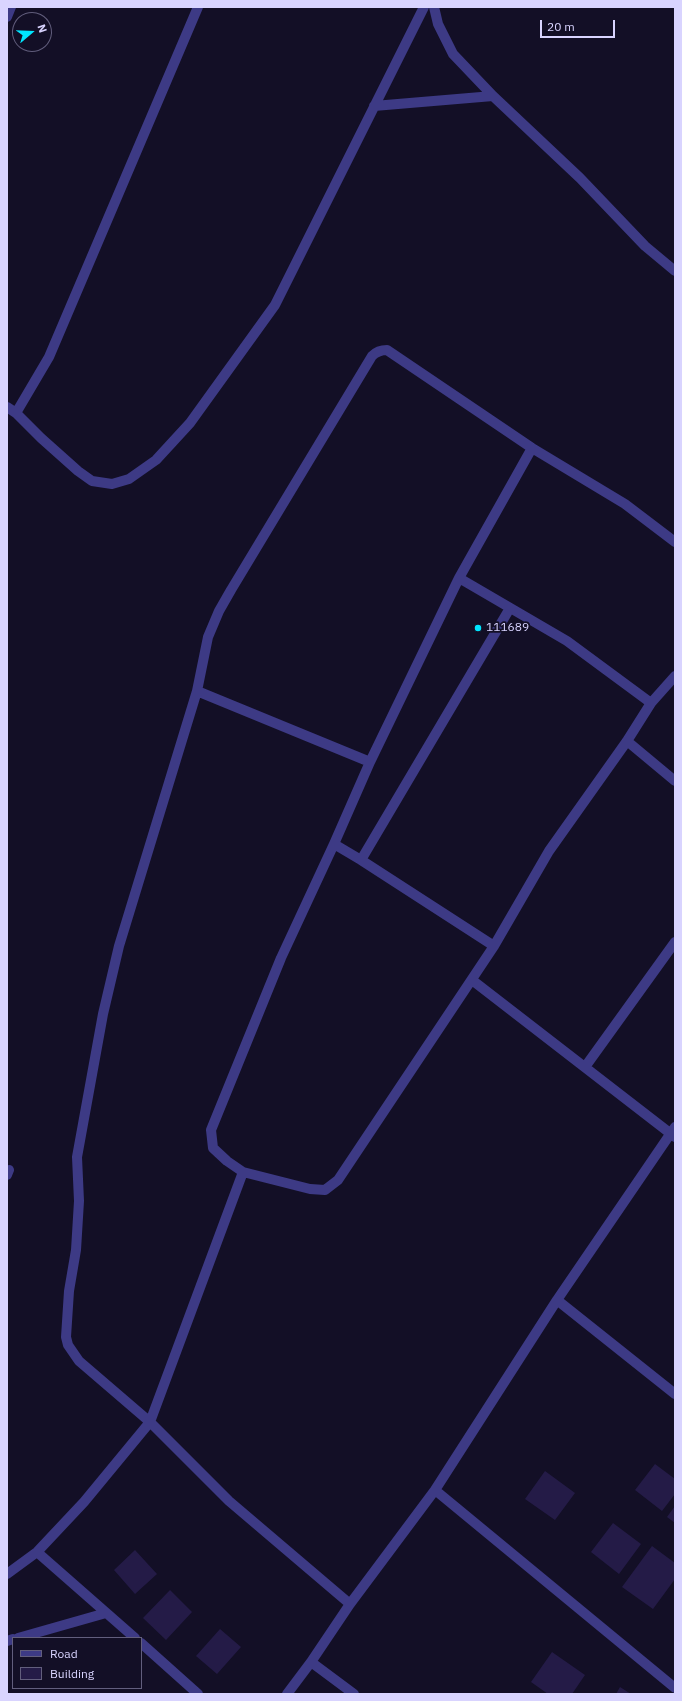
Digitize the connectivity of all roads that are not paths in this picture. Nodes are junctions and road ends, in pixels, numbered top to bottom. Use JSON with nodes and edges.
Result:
{"nodes":[{"id":1,"x":11,"y":7,"type":"edge"},
{"id":2,"x":198,"y":7,"type":"edge"},
{"id":3,"x":424,"y":7,"type":"edge"},
{"id":4,"x":434,"y":7,"type":"edge"},
{"id":5,"x":7,"y":17,"type":"edge"},
{"id":6,"x":493,"y":96,"type":"junction"},
{"id":7,"x":374,"y":106,"type":"junction"},
{"id":8,"x":675,"y":271,"type":"edge"},
{"id":9,"x":7,"y":407,"type":"edge"},
{"id":10,"x":16,"y":413,"type":"junction"},
{"id":11,"x":532,"y":448,"type":"junction"},
{"id":12,"x":675,"y":542,"type":"edge"},
{"id":13,"x":459,"y":578,"type":"junction"},
{"id":14,"x":510,"y":608,"type":"junction"},
{"id":15,"x":675,"y":676,"type":"edge"},
{"id":16,"x":197,"y":691,"type":"junction"},
{"id":17,"x":651,"y":703,"type":"junction"},
{"id":18,"x":626,"y":741,"type":"junction"},
{"id":19,"x":370,"y":762,"type":"junction"},
{"id":20,"x":675,"y":781,"type":"edge"},
{"id":21,"x":334,"y":844,"type":"junction"},
{"id":22,"x":361,"y":860,"type":"junction"},
{"id":23,"x":675,"y":942,"type":"edge"},
{"id":24,"x":494,"y":946,"type":"junction"},
{"id":25,"x":472,"y":980,"type":"junction"},
{"id":26,"x":586,"y":1067,"type":"junction"},
{"id":27,"x":673,"y":1132,"type":"edge"},
{"id":28,"x":243,"y":1172,"type":"junction"},
{"id":29,"x":557,"y":1300,"type":"junction"},
{"id":30,"x":675,"y":1394,"type":"edge"},
{"id":31,"x":150,"y":1422,"type":"junction"},
{"id":32,"x":434,"y":1490,"type":"junction"},
{"id":33,"x":37,"y":1552,"type":"junction"},
{"id":34,"x":7,"y":1574,"type":"edge"},
{"id":35,"x":350,"y":1604,"type":"junction"},
{"id":36,"x":106,"y":1613,"type":"junction"},
{"id":37,"x":22,"y":1637,"type":"edge"},
{"id":38,"x":134,"y":1637,"type":"edge"},
{"id":39,"x":142,"y":1645,"type":"edge"},
{"id":40,"x":310,"y":1662,"type":"junction"},
{"id":41,"x":675,"y":1688,"type":"edge"},
{"id":42,"x":198,"y":1694,"type":"edge"},
{"id":43,"x":286,"y":1694,"type":"edge"},
{"id":44,"x":354,"y":1694,"type":"edge"}],
"edges":[{"from":1,"to":5,"type":"street"},
{"from":2,"to":10,"type":"street"},
{"from":3,"to":7,"type":"street"},
{"from":4,"to":6,"type":"street"},
{"from":6,"to":7,"type":"street"},
{"from":6,"to":8,"type":"street"},
{"from":7,"to":10,"type":"street"},
{"from":9,"to":10,"type":"street"},
{"from":11,"to":12,"type":"street"},
{"from":11,"to":13,"type":"street"},
{"from":11,"to":16,"type":"street"},
{"from":13,"to":14,"type":"street"},
{"from":13,"to":19,"type":"street"},
{"from":14,"to":17,"type":"street"},
{"from":14,"to":22,"type":"street"},
{"from":15,"to":17,"type":"street"},
{"from":16,"to":19,"type":"street"},
{"from":16,"to":31,"type":"street"},
{"from":17,"to":18,"type":"street"},
{"from":18,"to":20,"type":"street"},
{"from":18,"to":24,"type":"street"},
{"from":19,"to":21,"type":"street"},
{"from":21,"to":22,"type":"street"},
{"from":21,"to":28,"type":"street"},
{"from":22,"to":24,"type":"street"},
{"from":23,"to":26,"type":"street"},
{"from":24,"to":25,"type":"street"},
{"from":25,"to":26,"type":"street"},
{"from":25,"to":28,"type":"street"},
{"from":26,"to":27,"type":"street"},
{"from":27,"to":29,"type":"street"},
{"from":28,"to":31,"type":"street"},
{"from":29,"to":30,"type":"street"},
{"from":29,"to":32,"type":"street"},
{"from":31,"to":33,"type":"street"},
{"from":31,"to":35,"type":"street"},
{"from":32,"to":35,"type":"street"},
{"from":32,"to":41,"type":"street"},
{"from":33,"to":34,"type":"street"},
{"from":33,"to":36,"type":"street"},
{"from":35,"to":40,"type":"street"},
{"from":36,"to":37,"type":"street"},
{"from":36,"to":38,"type":"street"},
{"from":39,"to":42,"type":"street"},
{"from":40,"to":43,"type":"street"},
{"from":40,"to":44,"type":"street"}]}
